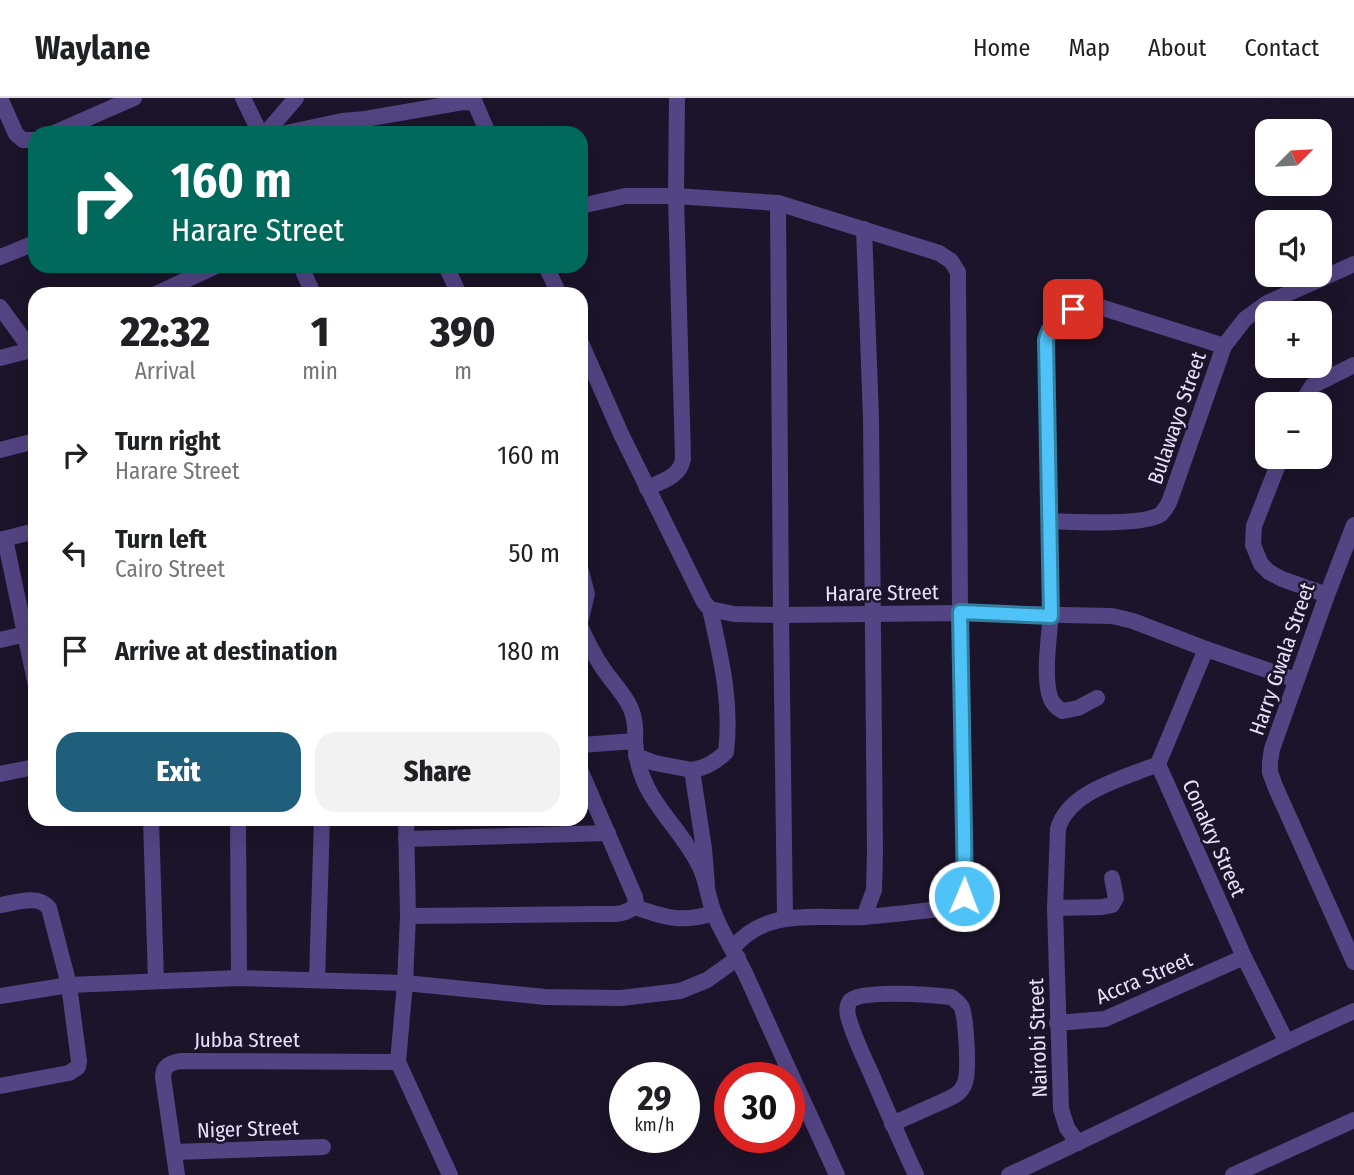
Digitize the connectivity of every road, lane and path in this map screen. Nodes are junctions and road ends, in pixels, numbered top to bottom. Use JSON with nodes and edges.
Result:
{"nodes":[{"id":1,"x":0,"y":98,"type":"edge"},
{"id":2,"x":134,"y":98,"type":"edge"},
{"id":3,"x":243,"y":98,"type":"edge"},
{"id":4,"x":296,"y":98,"type":"edge"},
{"id":5,"x":677,"y":98,"type":"edge"},
{"id":6,"x":474,"y":100,"type":"edge"},
{"id":7,"x":70,"y":126,"type":"edge"},
{"id":8,"x":257,"y":126,"type":"edge"},
{"id":9,"x":273,"y":126,"type":"edge"},
{"id":10,"x":319,"y":126,"type":"edge"},
{"id":11,"x":485,"y":126,"type":"edge"},
{"id":12,"x":28,"y":140,"type":"edge"},
{"id":13,"x":676,"y":196,"type":"junction"},
{"id":14,"x":778,"y":203,"type":"junction"},
{"id":15,"x":588,"y":204,"type":"edge"},
{"id":16,"x":864,"y":229,"type":"junction"},
{"id":17,"x":28,"y":246,"type":"edge"},
{"id":18,"x":0,"y":257,"type":"edge"},
{"id":19,"x":1354,"y":264,"type":"edge"},
{"id":20,"x":201,"y":273,"type":"edge"},
{"id":21,"x":171,"y":287,"type":"edge"},
{"id":22,"x":0,"y":307,"type":"edge"},
{"id":23,"x":28,"y":345,"type":"edge"},
{"id":24,"x":1224,"y":346,"type":"junction"},
{"id":25,"x":28,"y":353,"type":"edge"},
{"id":26,"x":0,"y":358,"type":"edge"},
{"id":27,"x":588,"y":359,"type":"edge"},
{"id":28,"x":1354,"y":365,"type":"edge"},
{"id":29,"x":1308,"y":392,"type":"edge"},
{"id":30,"x":28,"y":443,"type":"edge"},
{"id":31,"x":0,"y":450,"type":"edge"},
{"id":32,"x":1276,"y":469,"type":"edge"},
{"id":33,"x":647,"y":488,"type":"junction"},
{"id":34,"x":1050,"y":522,"type":"junction"},
{"id":35,"x":1354,"y":525,"type":"edge"},
{"id":36,"x":28,"y":533,"type":"edge"},
{"id":37,"x":3,"y":540,"type":"edge"},
{"id":38,"x":1327,"y":595,"type":"junction"},
{"id":39,"x":710,"y":610,"type":"junction"},
{"id":40,"x":960,"y":612,"type":"junction"},
{"id":41,"x":873,"y":614,"type":"junction"},
{"id":42,"x":780,"y":615,"type":"junction"},
{"id":43,"x":1051,"y":616,"type":"junction"},
{"id":44,"x":28,"y":624,"type":"edge"},
{"id":45,"x":28,"y":635,"type":"edge"},
{"id":46,"x":0,"y":640,"type":"edge"},
{"id":47,"x":588,"y":641,"type":"edge"},
{"id":48,"x":1206,"y":649,"type":"junction"},
{"id":49,"x":1296,"y":680,"type":"junction"},
{"id":50,"x":1097,"y":698,"type":"dead end"},
{"id":51,"x":588,"y":746,"type":"edge"},
{"id":52,"x":636,"y":749,"type":"junction"},
{"id":53,"x":1158,"y":764,"type":"junction"},
{"id":54,"x":28,"y":768,"type":"edge"},
{"id":55,"x":692,"y":770,"type":"junction"},
{"id":56,"x":0,"y":774,"type":"edge"},
{"id":57,"x":588,"y":788,"type":"edge"},
{"id":58,"x":151,"y":826,"type":"edge"},
{"id":59,"x":238,"y":826,"type":"edge"},
{"id":60,"x":322,"y":826,"type":"edge"},
{"id":61,"x":405,"y":826,"type":"edge"},
{"id":62,"x":608,"y":833,"type":"junction"},
{"id":63,"x":406,"y":839,"type":"junction"},
{"id":64,"x":1112,"y":878,"type":"dead end"},
{"id":65,"x":707,"y":885,"type":"junction"},
{"id":66,"x":0,"y":905,"type":"edge"},
{"id":67,"x":635,"y":907,"type":"junction"},
{"id":68,"x":1055,"y":908,"type":"junction"},
{"id":69,"x":714,"y":913,"type":"junction"},
{"id":70,"x":408,"y":916,"type":"junction"},
{"id":71,"x":864,"y":917,"type":"junction"},
{"id":72,"x":785,"y":918,"type":"junction"},
{"id":73,"x":735,"y":953,"type":"junction"},
{"id":74,"x":1244,"y":957,"type":"junction"},
{"id":75,"x":1354,"y":962,"type":"edge"},
{"id":76,"x":239,"y":978,"type":"junction"},
{"id":77,"x":317,"y":979,"type":"junction"},
{"id":78,"x":156,"y":981,"type":"junction"},
{"id":79,"x":405,"y":983,"type":"junction"},
{"id":80,"x":69,"y":985,"type":"junction"},
{"id":81,"x":0,"y":996,"type":"edge"},
{"id":82,"x":1354,"y":1011,"type":"edge"},
{"id":83,"x":1057,"y":1023,"type":"junction"},
{"id":84,"x":1286,"y":1041,"type":"junction"},
{"id":85,"x":398,"y":1062,"type":"junction"},
{"id":86,"x":0,"y":1086,"type":"edge"},
{"id":87,"x":1354,"y":1120,"type":"edge"},
{"id":88,"x":892,"y":1124,"type":"junction"},
{"id":89,"x":1078,"y":1143,"type":"junction"},
{"id":90,"x":323,"y":1147,"type":"dead end"},
{"id":91,"x":174,"y":1152,"type":"junction"},
{"id":92,"x":177,"y":1175,"type":"edge"},
{"id":93,"x":450,"y":1175,"type":"edge"},
{"id":94,"x":837,"y":1175,"type":"edge"},
{"id":95,"x":916,"y":1175,"type":"edge"},
{"id":96,"x":1009,"y":1175,"type":"edge"},
{"id":97,"x":1233,"y":1175,"type":"edge"}],
"edges":[{"from":1,"to":12,"type":"street"},
{"from":2,"to":7,"type":"street"},
{"from":3,"to":8,"type":"street"},
{"from":4,"to":9,"type":"street"},
{"from":5,"to":13,"type":"street"},
{"from":6,"to":10,"type":"street"},
{"from":6,"to":11,"type":"street"},
{"from":13,"to":14,"type":"street"},
{"from":13,"to":15,"type":"street"},
{"from":13,"to":33,"type":"street"},
{"from":14,"to":16,"type":"street"},
{"from":14,"to":42,"type":"street"},
{"from":16,"to":40,"type":"street"},
{"from":16,"to":41,"type":"street"},
{"from":17,"to":18,"type":"street"},
{"from":19,"to":24,"type":"street","name":"Bulawayo Street"},
{"from":20,"to":21,"type":"street"},
{"from":22,"to":23,"type":"street"},
{"from":24,"to":34,"type":"street","name":"Bulawayo Street"},
{"from":24,"to":34,"type":"street"},
{"from":25,"to":26,"type":"street"},
{"from":27,"to":33,"type":"street"},
{"from":28,"to":29,"type":"street"},
{"from":30,"to":31,"type":"street"},
{"from":32,"to":38,"type":"street"},
{"from":33,"to":39,"type":"street"},
{"from":34,"to":43,"type":"street"},
{"from":35,"to":38,"type":"street","name":"Harry Gwala Street"},
{"from":36,"to":37,"type":"street"},
{"from":37,"to":44,"type":"street"},
{"from":38,"to":49,"type":"street","name":"Harry Gwala Street"},
{"from":39,"to":42,"type":"street","name":"Harare Street"},
{"from":39,"to":55,"type":"street"},
{"from":40,"to":41,"type":"street","name":"Harare Street"},
{"from":40,"to":43,"type":"street","name":"Harare Street"},
{"from":40,"to":71,"type":"street"},
{"from":41,"to":42,"type":"street","name":"Harare Street"},
{"from":41,"to":71,"type":"street"},
{"from":42,"to":72,"type":"street"},
{"from":43,"to":48,"type":"street","name":"Harare Street"},
{"from":43,"to":50,"type":"street"},
{"from":45,"to":46,"type":"street"},
{"from":47,"to":52,"type":"street"},
{"from":48,"to":49,"type":"street","name":"Harare Street"},
{"from":48,"to":53,"type":"street","name":"Conakry Street"},
{"from":49,"to":75,"type":"street","name":"Harry Gwala Street"},
{"from":51,"to":52,"type":"street"},
{"from":52,"to":55,"type":"street"},
{"from":52,"to":65,"type":"street"},
{"from":53,"to":68,"type":"street","name":"Nairobi Street"},
{"from":53,"to":74,"type":"street","name":"Conakry Street"},
{"from":54,"to":56,"type":"street"},
{"from":55,"to":65,"type":"street"},
{"from":57,"to":62,"type":"street"},
{"from":58,"to":78,"type":"street"},
{"from":59,"to":76,"type":"street"},
{"from":60,"to":77,"type":"street"},
{"from":61,"to":63,"type":"street"},
{"from":62,"to":63,"type":"street"},
{"from":62,"to":67,"type":"street"},
{"from":63,"to":70,"type":"street"},
{"from":64,"to":68,"type":"street"},
{"from":65,"to":69,"type":"street"},
{"from":66,"to":80,"type":"street"},
{"from":67,"to":69,"type":"street"},
{"from":67,"to":70,"type":"street"},
{"from":68,"to":83,"type":"street","name":"Nairobi Street"},
{"from":69,"to":73,"type":"street"},
{"from":70,"to":79,"type":"street"},
{"from":71,"to":72,"type":"street"},
{"from":72,"to":73,"type":"street"},
{"from":73,"to":79,"type":"street"},
{"from":73,"to":94,"type":"street"},
{"from":74,"to":83,"type":"street","name":"Accra Street"},
{"from":74,"to":84,"type":"street","name":"Conakry Street"},
{"from":76,"to":77,"type":"street"},
{"from":76,"to":78,"type":"street"},
{"from":77,"to":79,"type":"street"},
{"from":78,"to":80,"type":"street"},
{"from":79,"to":85,"type":"street"},
{"from":80,"to":81,"type":"street"},
{"from":80,"to":86,"type":"street"},
{"from":82,"to":84,"type":"street"},
{"from":83,"to":89,"type":"street","name":"Nairobi Street"},
{"from":84,"to":89,"type":"street"},
{"from":85,"to":91,"type":"street","name":"Jubba Street"},
{"from":85,"to":93,"type":"street"},
{"from":87,"to":97,"type":"street"},
{"from":88,"to":88,"type":"street"},
{"from":88,"to":95,"type":"street"},
{"from":89,"to":96,"type":"street"},
{"from":90,"to":91,"type":"street","name":"Niger Street"},
{"from":91,"to":92,"type":"street","name":"Jubba Street"}]}
